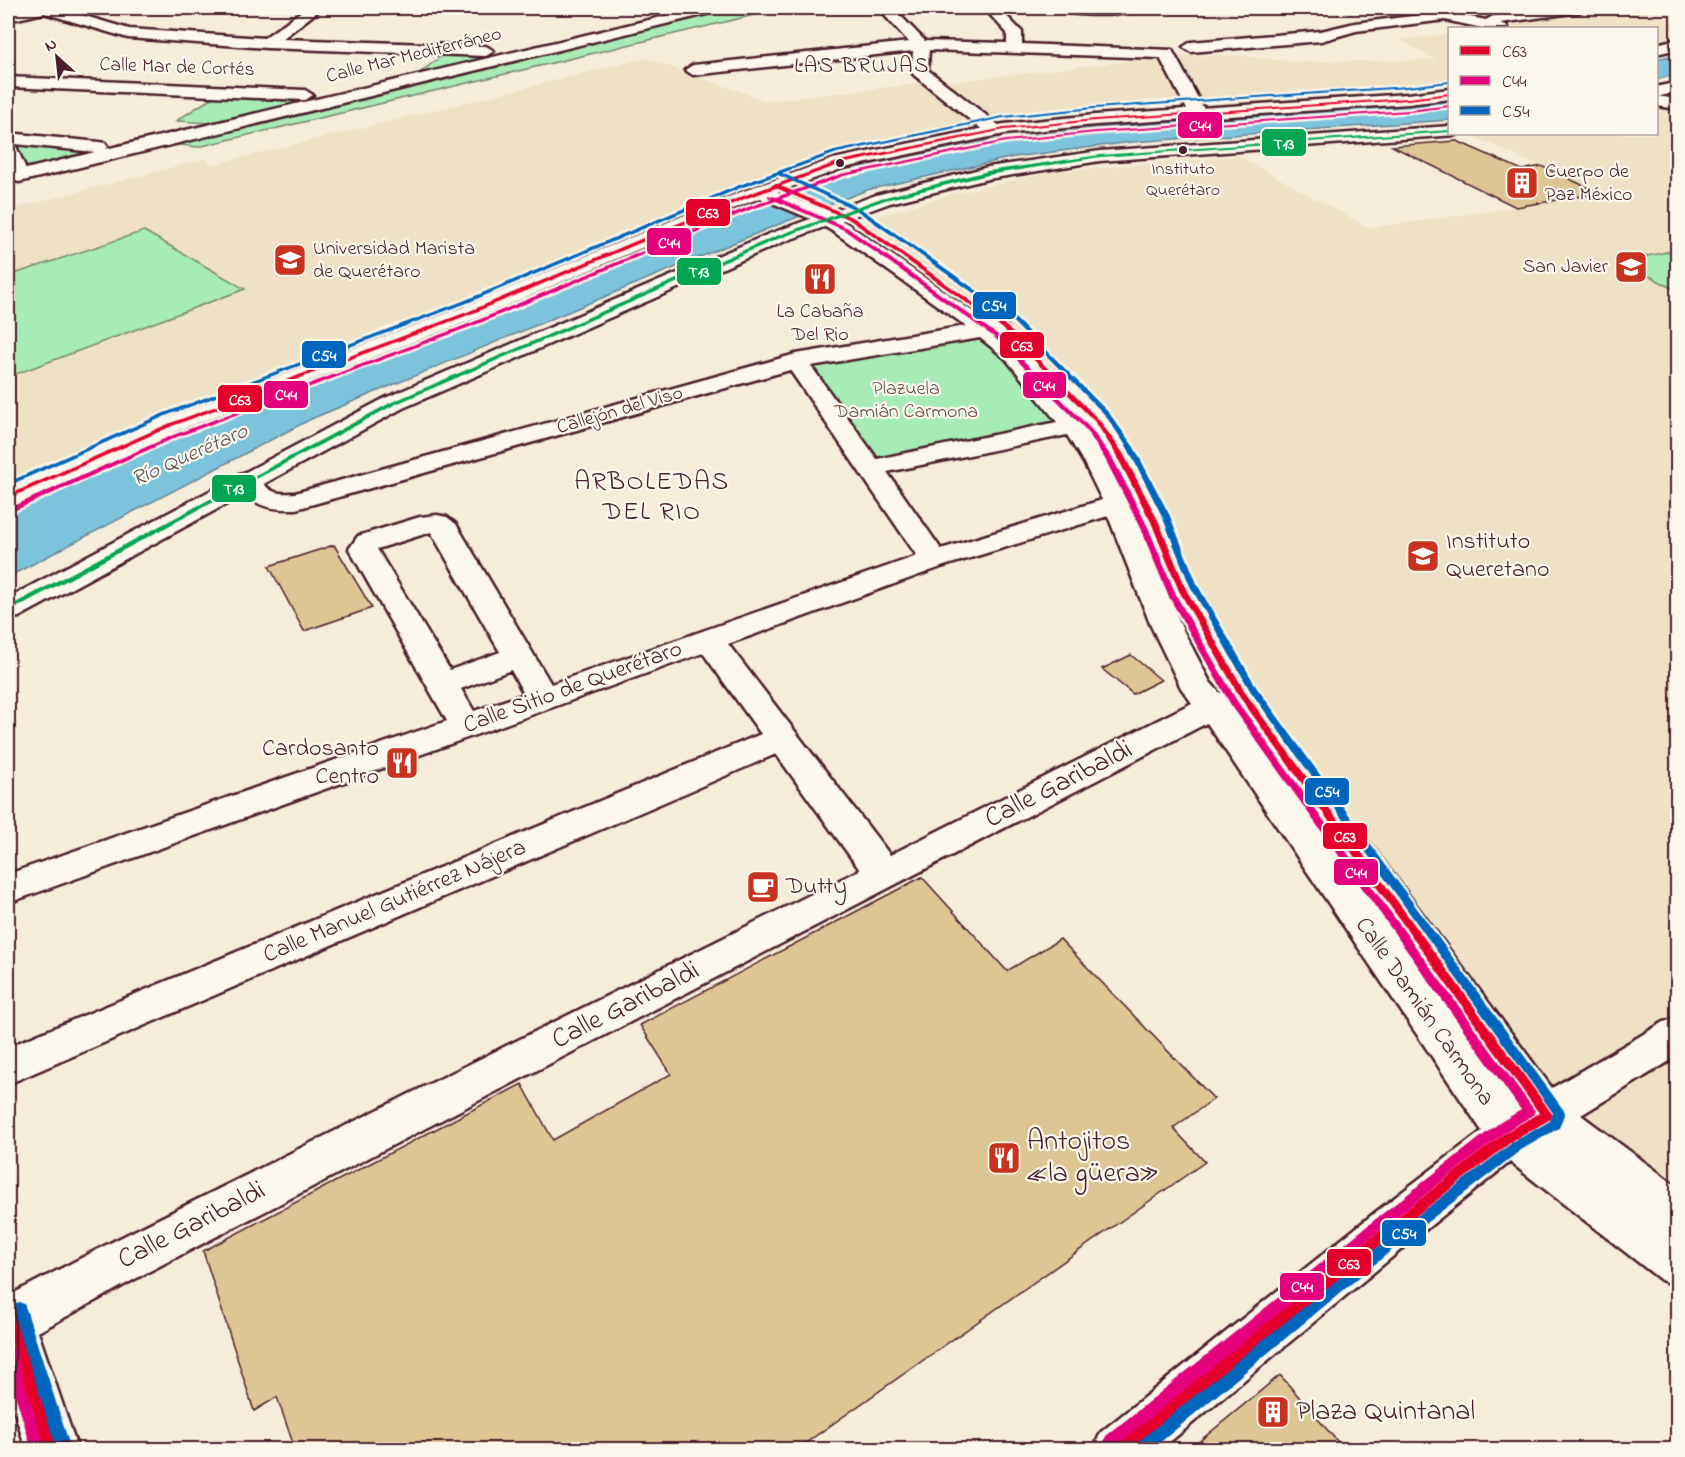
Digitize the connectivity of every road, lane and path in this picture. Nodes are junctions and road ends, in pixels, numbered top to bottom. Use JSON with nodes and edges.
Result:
{"nodes":[{"id":1,"x":45,"y":8,"type":"edge"},
{"id":2,"x":315,"y":8,"type":"edge"},
{"id":3,"x":643,"y":8,"type":"edge"},
{"id":4,"x":715,"y":8,"type":"edge"},
{"id":5,"x":885,"y":8,"type":"edge"},
{"id":6,"x":991,"y":8,"type":"edge"},
{"id":7,"x":1064,"y":8,"type":"edge"},
{"id":8,"x":1135,"y":8,"type":"edge"},
{"id":9,"x":1424,"y":8,"type":"edge"},
{"id":10,"x":1579,"y":8,"type":"edge"},
{"id":11,"x":1539,"y":10,"type":"edge"},
{"id":12,"x":10,"y":15,"type":"edge"},
{"id":13,"x":1445,"y":16,"type":"junction"},
{"id":14,"x":657,"y":21,"type":"junction"},
{"id":15,"x":1497,"y":24,"type":"edge"},
{"id":16,"x":1472,"y":27,"type":"edge"},
{"id":17,"x":825,"y":42,"type":"dead end"},
{"id":18,"x":267,"y":43,"type":"junction"},
{"id":19,"x":1677,"y":44,"type":"edge"},
{"id":20,"x":921,"y":45,"type":"junction"},
{"id":21,"x":1191,"y":46,"type":"dead end"},
{"id":22,"x":1015,"y":47,"type":"junction"},
{"id":23,"x":1658,"y":49,"type":"edge"},
{"id":24,"x":464,"y":50,"type":"junction"},
{"id":25,"x":524,"y":52,"type":"junction"},
{"id":26,"x":837,"y":53,"type":"junction"},
{"id":27,"x":693,"y":70,"type":"dead end"},
{"id":28,"x":417,"y":79,"type":"junction"},
{"id":29,"x":8,"y":82,"type":"edge"},
{"id":30,"x":1448,"y":94,"type":"edge"},
{"id":31,"x":345,"y":97,"type":"junction"},
{"id":32,"x":1197,"y":113,"type":"junction"},
{"id":33,"x":995,"y":131,"type":"junction"},
{"id":34,"x":1448,"y":131,"type":"edge"},
{"id":35,"x":8,"y":138,"type":"edge"},
{"id":36,"x":8,"y":147,"type":"edge"},
{"id":37,"x":124,"y":150,"type":"junction"},
{"id":38,"x":773,"y":190,"type":"junction"},
{"id":39,"x":834,"y":211,"type":"junction"},
{"id":40,"x":790,"y":227,"type":"junction"},
{"id":41,"x":994,"y":329,"type":"junction"},
{"id":42,"x":796,"y":361,"type":"junction"},
{"id":43,"x":1074,"y":426,"type":"junction"},
{"id":44,"x":870,"y":468,"type":"junction"},
{"id":45,"x":248,"y":480,"type":"junction"},
{"id":46,"x":8,"y":497,"type":"edge"},
{"id":47,"x":1130,"y":500,"type":"junction"},
{"id":48,"x":934,"y":560,"type":"junction"},
{"id":49,"x":8,"y":610,"type":"edge"},
{"id":50,"x":717,"y":648,"type":"junction"},
{"id":51,"x":519,"y":656,"type":"junction"},
{"id":52,"x":442,"y":684,"type":"junction"},
{"id":53,"x":543,"y":699,"type":"junction"},
{"id":54,"x":1228,"y":702,"type":"junction"},
{"id":55,"x":467,"y":726,"type":"junction"},
{"id":56,"x":783,"y":738,"type":"junction"},
{"id":57,"x":884,"y":875,"type":"junction"},
{"id":58,"x":8,"y":890,"type":"edge"},
{"id":59,"x":1677,"y":1034,"type":"edge"},
{"id":60,"x":8,"y":1066,"type":"edge"},
{"id":61,"x":1528,"y":1126,"type":"junction"},
{"id":62,"x":1677,"y":1215,"type":"edge"},
{"id":63,"x":1677,"y":1264,"type":"edge"},
{"id":64,"x":9,"y":1317,"type":"edge"},
{"id":65,"x":52,"y":1449,"type":"edge"},
{"id":66,"x":1119,"y":1449,"type":"edge"}],
"edges":[{"from":1,"to":12,"type":"street"},
{"from":1,"to":18,"type":"street"},
{"from":2,"to":18,"type":"street"},
{"from":3,"to":14,"type":"street"},
{"from":4,"to":14,"type":"street","name":"Calle Mar Mediterráneo"},
{"from":5,"to":20,"type":"street"},
{"from":6,"to":22,"type":"street"},
{"from":7,"to":8,"type":"street"},
{"from":9,"to":13,"type":"street"},
{"from":10,"to":11,"type":"street"},
{"from":11,"to":15,"type":"street"},
{"from":13,"to":15,"type":"street"},
{"from":13,"to":16,"type":"street"},
{"from":13,"to":21,"type":"street"},
{"from":14,"to":25,"type":"street","name":"Calle Mar Mediterráneo"},
{"from":17,"to":26,"type":"street"},
{"from":18,"to":24,"type":"street"},
{"from":19,"to":23,"type":"street"},
{"from":20,"to":22,"type":"street"},
{"from":20,"to":26,"type":"street"},
{"from":20,"to":33,"type":"street"},
{"from":22,"to":32,"type":"street"},
{"from":24,"to":25,"type":"street"},
{"from":24,"to":28,"type":"street"},
{"from":25,"to":28,"type":"street","name":"Calle Mar Mediterráneo"},
{"from":26,"to":27,"type":"street"},
{"from":28,"to":31,"type":"street","name":"Calle Mar Mediterráneo"},
{"from":29,"to":31,"type":"street","name":"Calle Mar de Cortés"},
{"from":30,"to":32,"type":"street"},
{"from":31,"to":37,"type":"street","name":"Calle Mar Mediterráneo"},
{"from":32,"to":33,"type":"street"},
{"from":33,"to":38,"type":"street"},
{"from":34,"to":39,"type":"street"},
{"from":35,"to":37,"type":"street","name":"Calle Mar Mediterráneo"},
{"from":36,"to":37,"type":"street","name":"Calle Mar Mediterráneo"},
{"from":38,"to":39,"type":"street","name":"Calle Damián Carmona"},
{"from":38,"to":39,"type":"street"},
{"from":38,"to":40,"type":"street"},
{"from":38,"to":46,"type":"street"},
{"from":39,"to":40,"type":"street"},
{"from":39,"to":41,"type":"street","name":"Calle Damián Carmona"},
{"from":40,"to":45,"type":"street"},
{"from":41,"to":42,"type":"street","name":"Callejón del Viso"},
{"from":41,"to":43,"type":"street","name":"Calle Damián Carmona"},
{"from":41,"to":47,"type":"street","name":"Calle Damián Carmona"},
{"from":42,"to":44,"type":"street"},
{"from":42,"to":45,"type":"street","name":"Callejón del Viso"},
{"from":43,"to":44,"type":"street"},
{"from":43,"to":47,"type":"street","name":"Calle Damián Carmona"},
{"from":44,"to":48,"type":"street"},
{"from":45,"to":49,"type":"street"},
{"from":47,"to":48,"type":"street","name":"Calle Sitio de Querétaro"},
{"from":47,"to":54,"type":"street","name":"Calle Damián Carmona"},
{"from":48,"to":50,"type":"street","name":"Calle Sitio de Querétaro"},
{"from":50,"to":53,"type":"street","name":"Calle Sitio de Querétaro"},
{"from":50,"to":56,"type":"street"},
{"from":51,"to":52,"type":"street"},
{"from":51,"to":52,"type":"street"},
{"from":51,"to":53,"type":"street"},
{"from":52,"to":55,"type":"street"},
{"from":53,"to":55,"type":"street","name":"Calle Sitio de Querétaro"},
{"from":54,"to":57,"type":"street","name":"Calle Garibaldi"},
{"from":54,"to":61,"type":"street","name":"Calle Damián Carmona"},
{"from":55,"to":58,"type":"street","name":"Calle Sitio de Querétaro"},
{"from":56,"to":57,"type":"street"},
{"from":56,"to":60,"type":"street","name":"Calle Manuel Gutiérrez Nájera"},
{"from":57,"to":64,"type":"street","name":"Calle Garibaldi"},
{"from":59,"to":61,"type":"street"},
{"from":61,"to":62,"type":"street","name":"Calle Damián Carmona"},
{"from":61,"to":63,"type":"street","name":"Calle Damián Carmona"},
{"from":61,"to":66,"type":"street"},
{"from":64,"to":65,"type":"street"}]}
